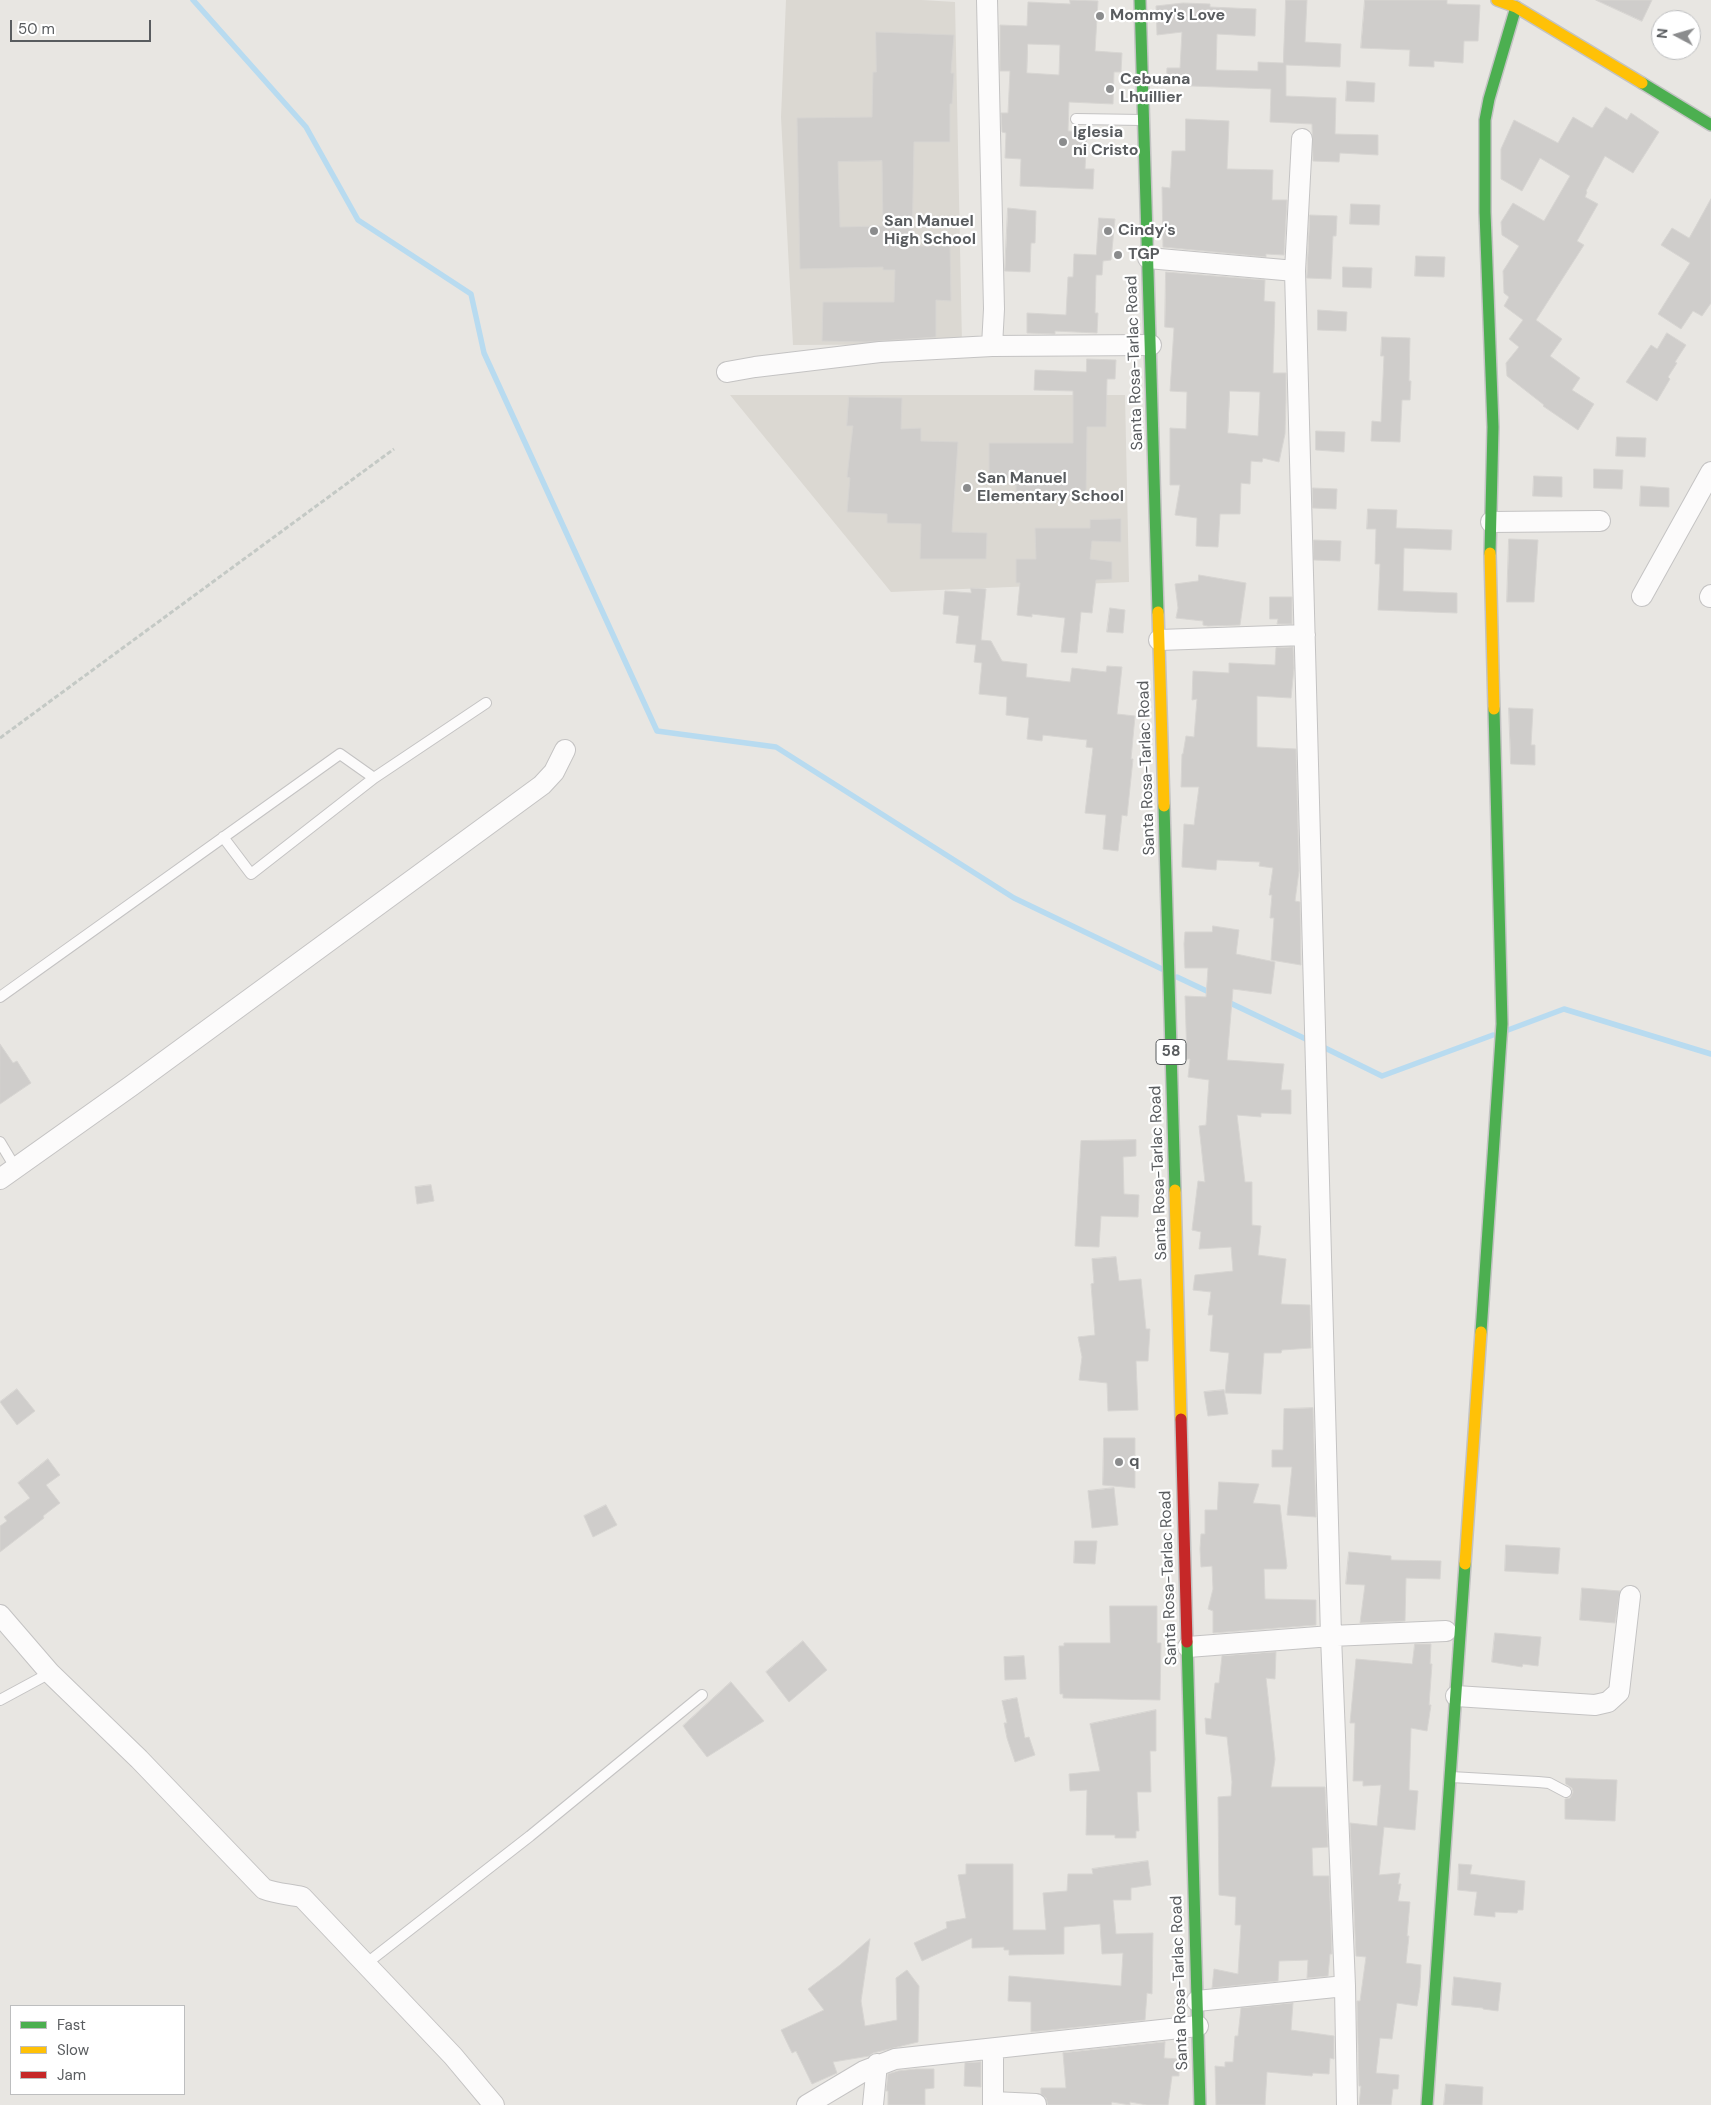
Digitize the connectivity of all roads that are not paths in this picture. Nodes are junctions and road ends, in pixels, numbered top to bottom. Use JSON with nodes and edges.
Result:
{"nodes":[{"id":1,"x":987,"y":0,"type":"edge"},
{"id":2,"x":1140,"y":0,"type":"edge"},
{"id":3,"x":1510,"y":2,"type":"edge"},
{"id":4,"x":1076,"y":119,"type":"dead end"},
{"id":5,"x":1144,"y":120,"type":"junction"},
{"id":6,"x":1711,"y":125,"type":"edge"},
{"id":7,"x":1302,"y":139,"type":"dead end"},
{"id":8,"x":1148,"y":258,"type":"junction"},
{"id":9,"x":1295,"y":271,"type":"junction"},
{"id":10,"x":1151,"y":345,"type":"junction"},
{"id":11,"x":992,"y":346,"type":"junction"},
{"id":12,"x":727,"y":372,"type":"dead end"},
{"id":13,"x":1711,"y":472,"type":"edge"},
{"id":14,"x":1600,"y":521,"type":"dead end"},
{"id":15,"x":1491,"y":522,"type":"junction"},
{"id":16,"x":1642,"y":596,"type":"dead end"},
{"id":17,"x":1305,"y":635,"type":"junction"},
{"id":18,"x":1159,"y":640,"type":"junction"},
{"id":19,"x":486,"y":703,"type":"dead end"},
{"id":20,"x":565,"y":750,"type":"dead end"},
{"id":21,"x":374,"y":778,"type":"junction"},
{"id":22,"x":223,"y":838,"type":"junction"},
{"id":23,"x":0,"y":997,"type":"edge"},
{"id":24,"x":0,"y":1142,"type":"edge"},
{"id":25,"x":8,"y":1173,"type":"edge"},
{"id":26,"x":1630,"y":1596,"type":"dead end"},
{"id":27,"x":0,"y":1615,"type":"edge"},
{"id":28,"x":1446,"y":1631,"type":"dead end"},
{"id":29,"x":1331,"y":1636,"type":"junction"},
{"id":30,"x":1188,"y":1647,"type":"junction"},
{"id":31,"x":50,"y":1673,"type":"junction"},
{"id":32,"x":702,"y":1695,"type":"dead end"},
{"id":33,"x":1456,"y":1696,"type":"junction"},
{"id":34,"x":0,"y":1700,"type":"edge"},
{"id":35,"x":1451,"y":1777,"type":"junction"},
{"id":36,"x":1566,"y":1792,"type":"dead end"},
{"id":37,"x":366,"y":1963,"type":"junction"},
{"id":38,"x":1345,"y":1986,"type":"junction"},
{"id":39,"x":1197,"y":2002,"type":"junction"},
{"id":40,"x":1198,"y":2026,"type":"junction"},
{"id":41,"x":992,"y":2049,"type":"junction"},
{"id":42,"x":878,"y":2064,"type":"junction"},
{"id":43,"x":993,"y":2104,"type":"edge"},
{"id":44,"x":1036,"y":2104,"type":"edge"},
{"id":45,"x":494,"y":2105,"type":"edge"},
{"id":46,"x":807,"y":2105,"type":"edge"},
{"id":47,"x":873,"y":2105,"type":"edge"},
{"id":48,"x":1200,"y":2105,"type":"edge"},
{"id":49,"x":1347,"y":2105,"type":"edge"},
{"id":50,"x":1427,"y":2105,"type":"edge"}],
"edges":[{"from":1,"to":11,"type":"street"},
{"from":2,"to":5,"type":"main road","name":"Santa Rosa-Tarlac Road","number":"58"},
{"from":3,"to":6,"type":"main road"},
{"from":3,"to":15,"type":"main road"},
{"from":4,"to":5,"type":"lane"},
{"from":5,"to":8,"type":"main road","name":"Santa Rosa-Tarlac Road","number":"58"},
{"from":7,"to":9,"type":"street"},
{"from":8,"to":9,"type":"street"},
{"from":8,"to":10,"type":"main road","name":"Santa Rosa-Tarlac Road","number":"58"},
{"from":9,"to":17,"type":"street"},
{"from":10,"to":11,"type":"street"},
{"from":10,"to":18,"type":"main road","name":"Santa Rosa-Tarlac Road","number":"58"},
{"from":11,"to":12,"type":"street"},
{"from":13,"to":16,"type":"street"},
{"from":14,"to":15,"type":"street"},
{"from":15,"to":33,"type":"main road"},
{"from":17,"to":18,"type":"street"},
{"from":17,"to":29,"type":"street"},
{"from":18,"to":30,"type":"main road","name":"Santa Rosa-Tarlac Road","number":"58"},
{"from":19,"to":21,"type":"lane"},
{"from":20,"to":25,"type":"street"},
{"from":21,"to":22,"type":"lane"},
{"from":21,"to":22,"type":"lane"},
{"from":22,"to":23,"type":"lane"},
{"from":24,"to":25,"type":"lane"},
{"from":26,"to":33,"type":"street"},
{"from":27,"to":31,"type":"street"},
{"from":28,"to":29,"type":"street"},
{"from":29,"to":30,"type":"street"},
{"from":29,"to":38,"type":"street"},
{"from":30,"to":39,"type":"main road","name":"Santa Rosa-Tarlac Road","number":"58"},
{"from":31,"to":34,"type":"lane"},
{"from":31,"to":37,"type":"street"},
{"from":32,"to":37,"type":"lane"},
{"from":33,"to":35,"type":"main road"},
{"from":35,"to":36,"type":"lane"},
{"from":35,"to":50,"type":"main road"},
{"from":37,"to":45,"type":"street"},
{"from":38,"to":39,"type":"street"},
{"from":38,"to":49,"type":"street"},
{"from":39,"to":40,"type":"main road","name":"Santa Rosa-Tarlac Road","number":"58"},
{"from":40,"to":41,"type":"street"},
{"from":40,"to":48,"type":"main road","name":"Santa Rosa-Tarlac Road","number":"58"},
{"from":41,"to":42,"type":"street"},
{"from":41,"to":43,"type":"street"},
{"from":42,"to":46,"type":"street"},
{"from":42,"to":47,"type":"street"},
{"from":43,"to":44,"type":"street"}]}
